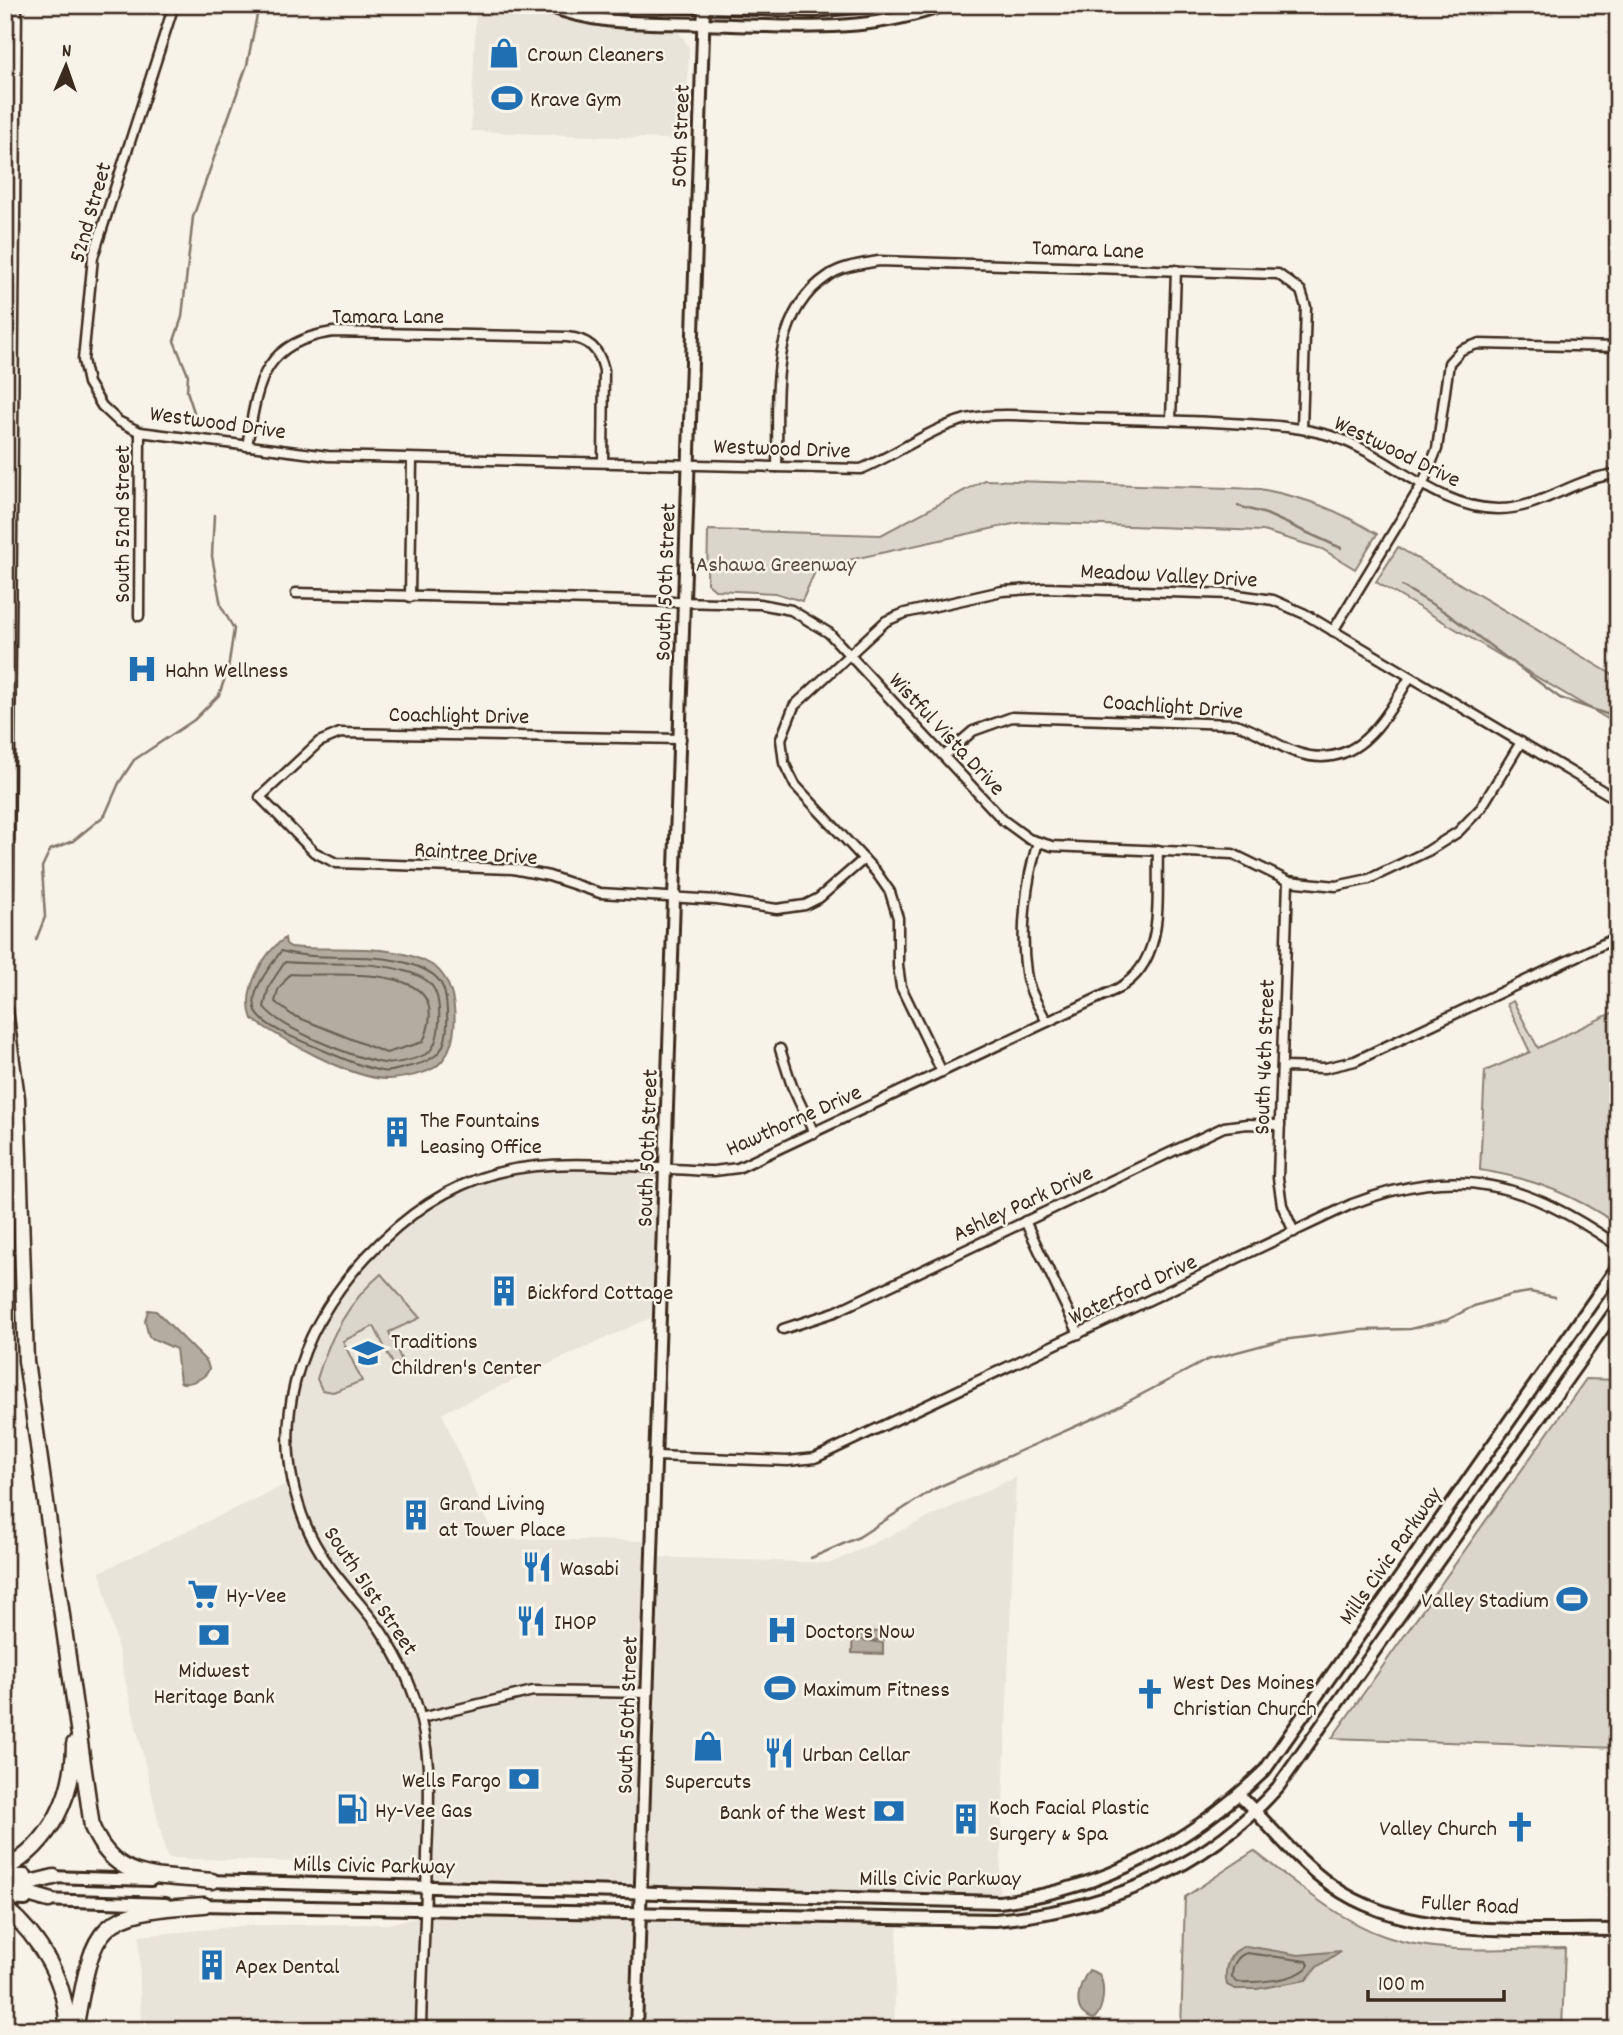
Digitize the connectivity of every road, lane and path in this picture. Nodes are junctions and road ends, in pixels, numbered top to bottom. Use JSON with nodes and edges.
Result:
{"nodes":[{"id":1,"x":14,"y":5,"type":"edge"},
{"id":2,"x":174,"y":5,"type":"edge"},
{"id":3,"x":547,"y":5,"type":"edge"},
{"id":4,"x":645,"y":5,"type":"edge"},
{"id":5,"x":879,"y":5,"type":"edge"},
{"id":6,"x":944,"y":5,"type":"edge"},
{"id":7,"x":704,"y":6,"type":"edge"},
{"id":8,"x":704,"y":24,"type":"junction"},
{"id":9,"x":695,"y":268,"type":"joint"},
{"id":10,"x":1175,"y":270,"type":"junction"},
{"id":11,"x":1618,"y":347,"type":"edge"},
{"id":12,"x":1171,"y":420,"type":"junction"},
{"id":13,"x":121,"y":423,"type":"joint"},
{"id":14,"x":1303,"y":428,"type":"junction"},
{"id":15,"x":140,"y":432,"type":"junction"},
{"id":16,"x":247,"y":446,"type":"junction"},
{"id":17,"x":412,"y":459,"type":"junction"},
{"id":18,"x":603,"y":462,"type":"junction"},
{"id":19,"x":689,"y":464,"type":"junction"},
{"id":20,"x":777,"y":467,"type":"junction"},
{"id":21,"x":1618,"y":474,"type":"edge"},
{"id":22,"x":1423,"y":483,"type":"junction"},
{"id":23,"x":296,"y":593,"type":"dead end"},
{"id":24,"x":410,"y":597,"type":"junction"},
{"id":25,"x":685,"y":603,"type":"junction"},
{"id":26,"x":139,"y":616,"type":"dead end"},
{"id":27,"x":1333,"y":631,"type":"junction"},
{"id":28,"x":849,"y":654,"type":"junction"},
{"id":29,"x":1410,"y":677,"type":"junction"},
{"id":30,"x":681,"y":739,"type":"junction"},
{"id":31,"x":1521,"y":742,"type":"junction"},
{"id":32,"x":944,"y":756,"type":"junction"},
{"id":33,"x":260,"y":797,"type":"joint"},
{"id":34,"x":1618,"y":800,"type":"edge"},
{"id":35,"x":1038,"y":842,"type":"junction"},
{"id":36,"x":1158,"y":850,"type":"junction"},
{"id":37,"x":864,"y":859,"type":"junction"},
{"id":38,"x":1288,"y":881,"type":"junction"},
{"id":39,"x":675,"y":897,"type":"junction"},
{"id":40,"x":1618,"y":937,"type":"edge"},
{"id":41,"x":5,"y":963,"type":"edge"},
{"id":42,"x":5,"y":1010,"type":"edge"},
{"id":43,"x":1047,"y":1022,"type":"junction"},
{"id":44,"x":780,"y":1049,"type":"dead end"},
{"id":45,"x":1282,"y":1067,"type":"junction"},
{"id":46,"x":942,"y":1072,"type":"junction"},
{"id":47,"x":1280,"y":1125,"type":"junction"},
{"id":48,"x":814,"y":1133,"type":"junction"},
{"id":49,"x":666,"y":1169,"type":"junction"},
{"id":50,"x":1025,"y":1222,"type":"junction"},
{"id":51,"x":1294,"y":1232,"type":"junction"},
{"id":52,"x":382,"y":1240,"type":"joint"},
{"id":53,"x":1618,"y":1246,"type":"edge"},
{"id":54,"x":1618,"y":1266,"type":"edge"},
{"id":55,"x":1618,"y":1307,"type":"edge"},
{"id":56,"x":783,"y":1329,"type":"dead end"},
{"id":57,"x":1079,"y":1334,"type":"junction"},
{"id":58,"x":656,"y":1457,"type":"junction"},
{"id":59,"x":647,"y":1693,"type":"junction"},
{"id":60,"x":74,"y":1711,"type":"junction"},
{"id":61,"x":421,"y":1718,"type":"junction"},
{"id":62,"x":1239,"y":1795,"type":"junction"},
{"id":63,"x":1256,"y":1811,"type":"junction"},
{"id":64,"x":5,"y":1869,"type":"edge"},
{"id":65,"x":54,"y":1877,"type":"joint"},
{"id":66,"x":212,"y":1881,"type":"junction"},
{"id":67,"x":426,"y":1886,"type":"junction"},
{"id":68,"x":6,"y":1888,"type":"edge"},
{"id":69,"x":25,"y":1888,"type":"junction"},
{"id":70,"x":640,"y":1891,"type":"junction"},
{"id":71,"x":49,"y":1900,"type":"joint"},
{"id":72,"x":204,"y":1905,"type":"junction"},
{"id":73,"x":426,"y":1907,"type":"junction"},
{"id":74,"x":5,"y":1908,"type":"edge"},
{"id":75,"x":640,"y":1914,"type":"junction"},
{"id":76,"x":1618,"y":1930,"type":"edge"},
{"id":77,"x":67,"y":2030,"type":"edge"},
{"id":78,"x":75,"y":2030,"type":"edge"},
{"id":79,"x":421,"y":2030,"type":"edge"},
{"id":80,"x":636,"y":2030,"type":"edge"}],
"edges":[{"from":1,"to":41,"type":"highway"},
{"from":2,"to":13,"type":"street","name":"52nd Street"},
{"from":3,"to":8,"type":"main road"},
{"from":4,"to":7,"type":"main road"},
{"from":5,"to":7,"type":"main road"},
{"from":6,"to":8,"type":"main road"},
{"from":7,"to":8,"type":"main road","name":"50th Street"},
{"from":8,"to":9,"type":"main road","name":"50th Street"},
{"from":9,"to":19,"type":"main road","name":"South 50th Street"},
{"from":10,"to":12,"type":"street"},
{"from":10,"to":14,"type":"street","name":"Tamara Lane"},
{"from":10,"to":20,"type":"street","name":"Tamara Lane"},
{"from":11,"to":22,"type":"street"},
{"from":12,"to":14,"type":"street","name":"Westwood Drive"},
{"from":12,"to":20,"type":"street","name":"Westwood Drive"},
{"from":13,"to":15,"type":"street","name":"Westwood Drive"},
{"from":14,"to":22,"type":"street","name":"Westwood Drive"},
{"from":15,"to":16,"type":"street","name":"Westwood Drive"},
{"from":15,"to":26,"type":"street","name":"South 52nd Street"},
{"from":16,"to":17,"type":"street","name":"Westwood Drive"},
{"from":16,"to":18,"type":"street","name":"Tamara Lane"},
{"from":17,"to":18,"type":"street","name":"Westwood Drive"},
{"from":17,"to":24,"type":"street"},
{"from":18,"to":19,"type":"street","name":"Westwood Drive"},
{"from":19,"to":20,"type":"street","name":"Westwood Drive"},
{"from":19,"to":25,"type":"main road","name":"South 50th Street"},
{"from":21,"to":22,"type":"street","name":"Westwood Drive"},
{"from":22,"to":27,"type":"street"},
{"from":23,"to":24,"type":"street","name":"Wistful Vista Drive"},
{"from":24,"to":25,"type":"street","name":"Wistful Vista Drive"},
{"from":25,"to":28,"type":"street","name":"Wistful Vista Drive"},
{"from":25,"to":30,"type":"main road","name":"South 50th Street"},
{"from":27,"to":28,"type":"street","name":"Meadow Valley Drive"},
{"from":27,"to":29,"type":"street","name":"Meadow Valley Drive"},
{"from":28,"to":32,"type":"street","name":"Wistful Vista Drive"},
{"from":28,"to":37,"type":"street","name":"Meadow Valley Drive"},
{"from":29,"to":31,"type":"street","name":"Meadow Valley Drive"},
{"from":29,"to":32,"type":"street","name":"Coachlight Drive"},
{"from":30,"to":33,"type":"street","name":"Coachlight Drive"},
{"from":30,"to":39,"type":"main road","name":"South 50th Street"},
{"from":31,"to":34,"type":"street","name":"Meadow Valley Drive"},
{"from":31,"to":38,"type":"street","name":"Wistful Vista Drive"},
{"from":32,"to":35,"type":"street","name":"Wistful Vista Drive"},
{"from":33,"to":39,"type":"street","name":"Raintree Drive"},
{"from":35,"to":36,"type":"street","name":"Wistful Vista Drive"},
{"from":35,"to":43,"type":"street"},
{"from":36,"to":38,"type":"street","name":"Wistful Vista Drive"},
{"from":36,"to":43,"type":"street","name":"Hawthorne Drive"},
{"from":37,"to":39,"type":"street","name":"Raintree Drive"},
{"from":37,"to":46,"type":"street","name":"Meadow Valley Drive"},
{"from":38,"to":45,"type":"street","name":"South 46th Street"},
{"from":39,"to":49,"type":"main road","name":"South 50th Street"},
{"from":40,"to":45,"type":"street"},
{"from":42,"to":60,"type":"highway"},
{"from":43,"to":46,"type":"street","name":"Hawthorne Drive"},
{"from":44,"to":48,"type":"street"},
{"from":45,"to":47,"type":"street","name":"South 46th Street"},
{"from":46,"to":48,"type":"street","name":"Hawthorne Drive"},
{"from":47,"to":50,"type":"street","name":"Ashley Park Drive"},
{"from":47,"to":51,"type":"street","name":"South 46th Street"},
{"from":48,"to":49,"type":"street","name":"Hawthorne Drive"},
{"from":49,"to":52,"type":"street","name":"Hawthorne Drive"},
{"from":49,"to":58,"type":"main road","name":"South 50th Street"},
{"from":50,"to":56,"type":"street","name":"Ashley Park Drive"},
{"from":50,"to":57,"type":"street"},
{"from":51,"to":53,"type":"street","name":"Waterford Drive"},
{"from":51,"to":57,"type":"street","name":"Waterford Drive"},
{"from":52,"to":61,"type":"street","name":"South 51st Street"},
{"from":54,"to":62,"type":"main road","name":"Mills Civic Parkway"},
{"from":55,"to":63,"type":"main road","name":"Mills Civic Parkway"},
{"from":57,"to":58,"type":"street","name":"Waterford Drive"},
{"from":58,"to":59,"type":"main road","name":"South 50th Street"},
{"from":59,"to":61,"type":"street"},
{"from":59,"to":70,"type":"main road","name":"South 50th Street"},
{"from":60,"to":64,"type":"highway"},
{"from":60,"to":66,"type":"highway"},
{"from":61,"to":67,"type":"street","name":"South 51st Street"},
{"from":62,"to":63,"type":"main road","name":"Fuller Road"},
{"from":62,"to":70,"type":"main road","name":"Mills Civic Parkway"},
{"from":63,"to":75,"type":"main road","name":"Mills Civic Parkway"},
{"from":63,"to":76,"type":"main road","name":"Fuller Road"},
{"from":65,"to":66,"type":"main road","name":"Mills Civic Parkway"},
{"from":65,"to":69,"type":"highway"},
{"from":66,"to":67,"type":"main road","name":"Mills Civic Parkway"},
{"from":67,"to":70,"type":"main road","name":"Mills Civic Parkway"},
{"from":67,"to":73,"type":"street","name":"South 51st Street"},
{"from":68,"to":69,"type":"highway"},
{"from":69,"to":71,"type":"highway"},
{"from":70,"to":75,"type":"main road","name":"South 50th Street"},
{"from":71,"to":72,"type":"main road","name":"Mills Civic Parkway"},
{"from":72,"to":73,"type":"main road","name":"Mills Civic Parkway"},
{"from":72,"to":78,"type":"highway"},
{"from":73,"to":75,"type":"main road","name":"Mills Civic Parkway"},
{"from":73,"to":79,"type":"street","name":"South 51st Street"},
{"from":74,"to":77,"type":"highway"},
{"from":75,"to":80,"type":"main road","name":"South 50th Street"}]}
